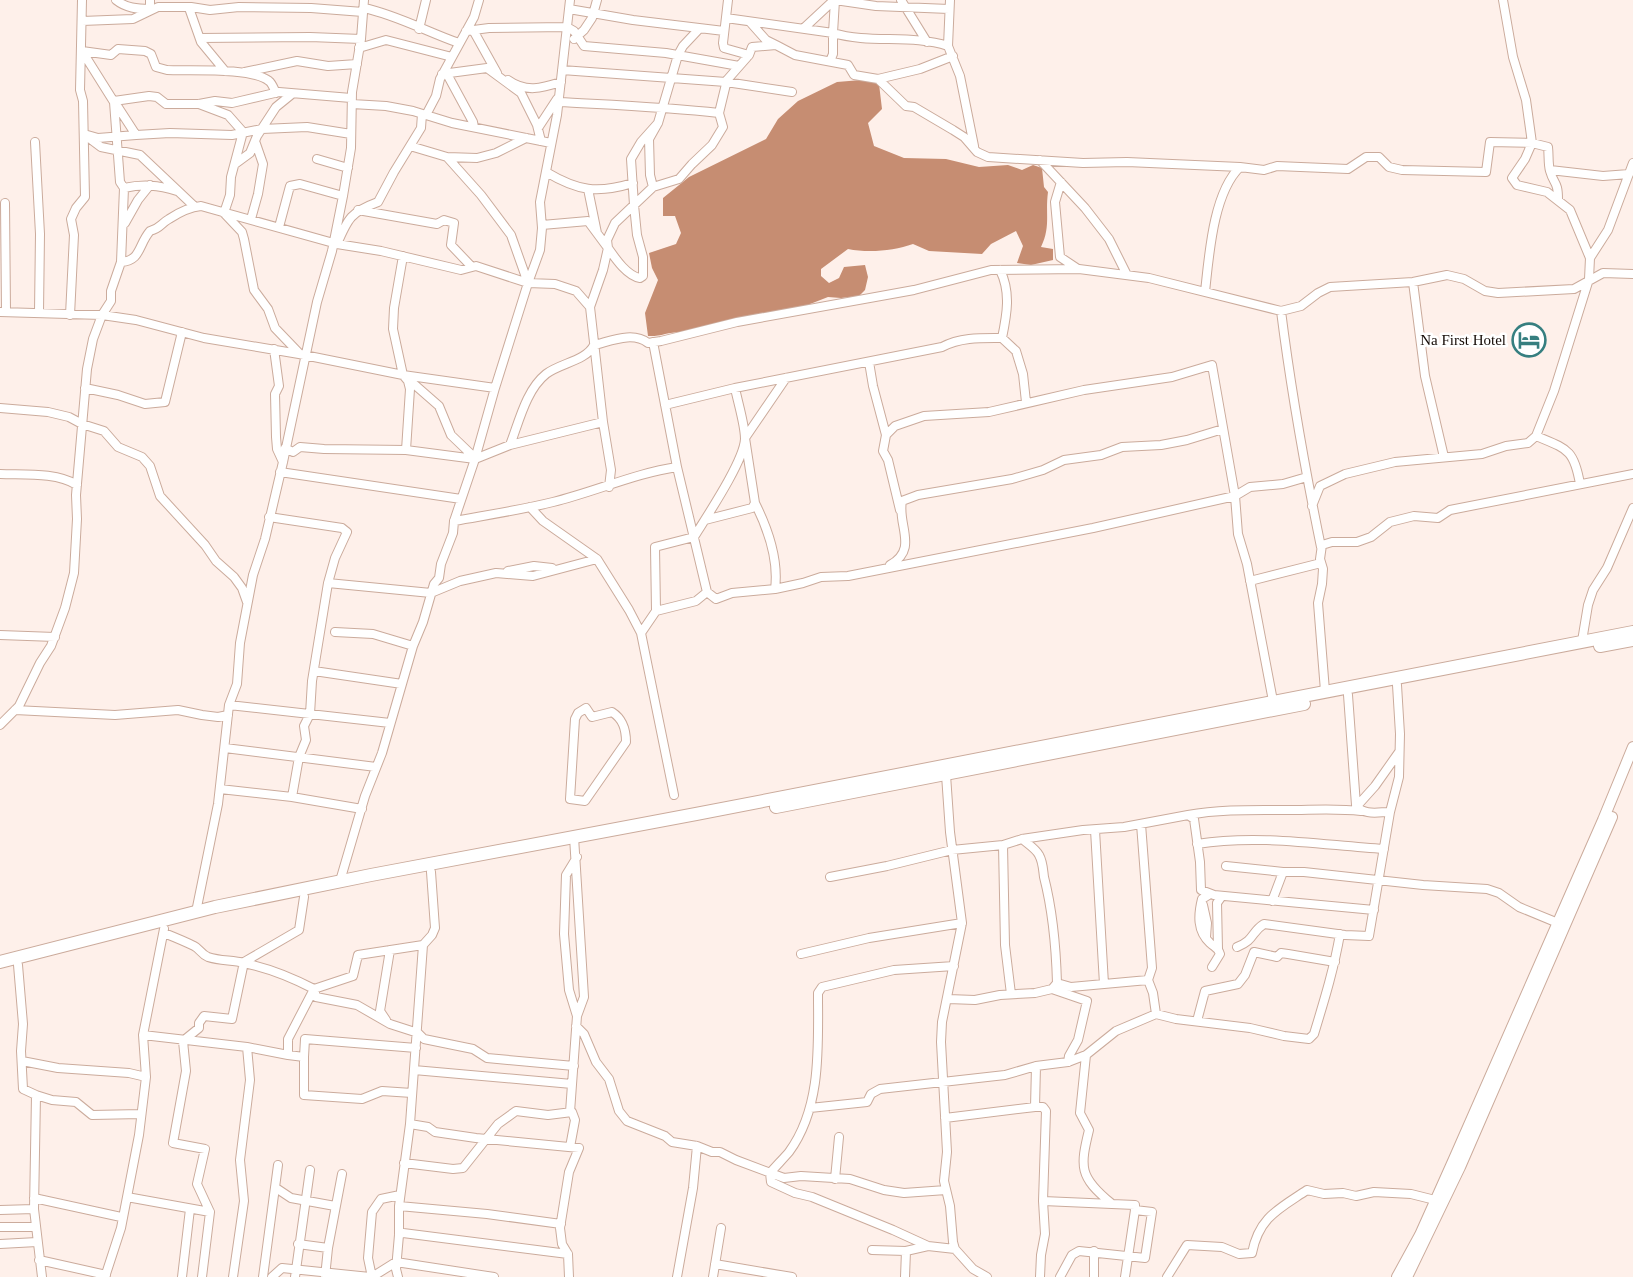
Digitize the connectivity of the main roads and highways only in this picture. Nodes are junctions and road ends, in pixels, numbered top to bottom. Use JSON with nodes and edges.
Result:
{"nodes":[{"id":1,"x":1633,"y":632,"type":"edge"},
{"id":2,"x":1633,"y":640,"type":"edge"},
{"id":3,"x":1633,"y":747,"type":"edge"},
{"id":4,"x":1633,"y":764,"type":"edge"},
{"id":5,"x":973,"y":765,"type":"junction"},
{"id":6,"x":575,"y":840,"type":"junction"},
{"id":7,"x":0,"y":962,"type":"edge"},
{"id":8,"x":0,"y":970,"type":"edge"},
{"id":9,"x":1397,"y":1277,"type":"edge"},
{"id":10,"x":1407,"y":1277,"type":"edge"}],
"edges":[{"from":1,"to":5,"type":"highway"},
{"from":2,"to":5,"type":"highway"},
{"from":3,"to":9,"type":"main road"},
{"from":4,"to":10,"type":"main road"},
{"from":5,"to":6,"type":"highway"},
{"from":5,"to":6,"type":"highway"},
{"from":6,"to":7,"type":"highway"},
{"from":6,"to":8,"type":"highway"}]}
